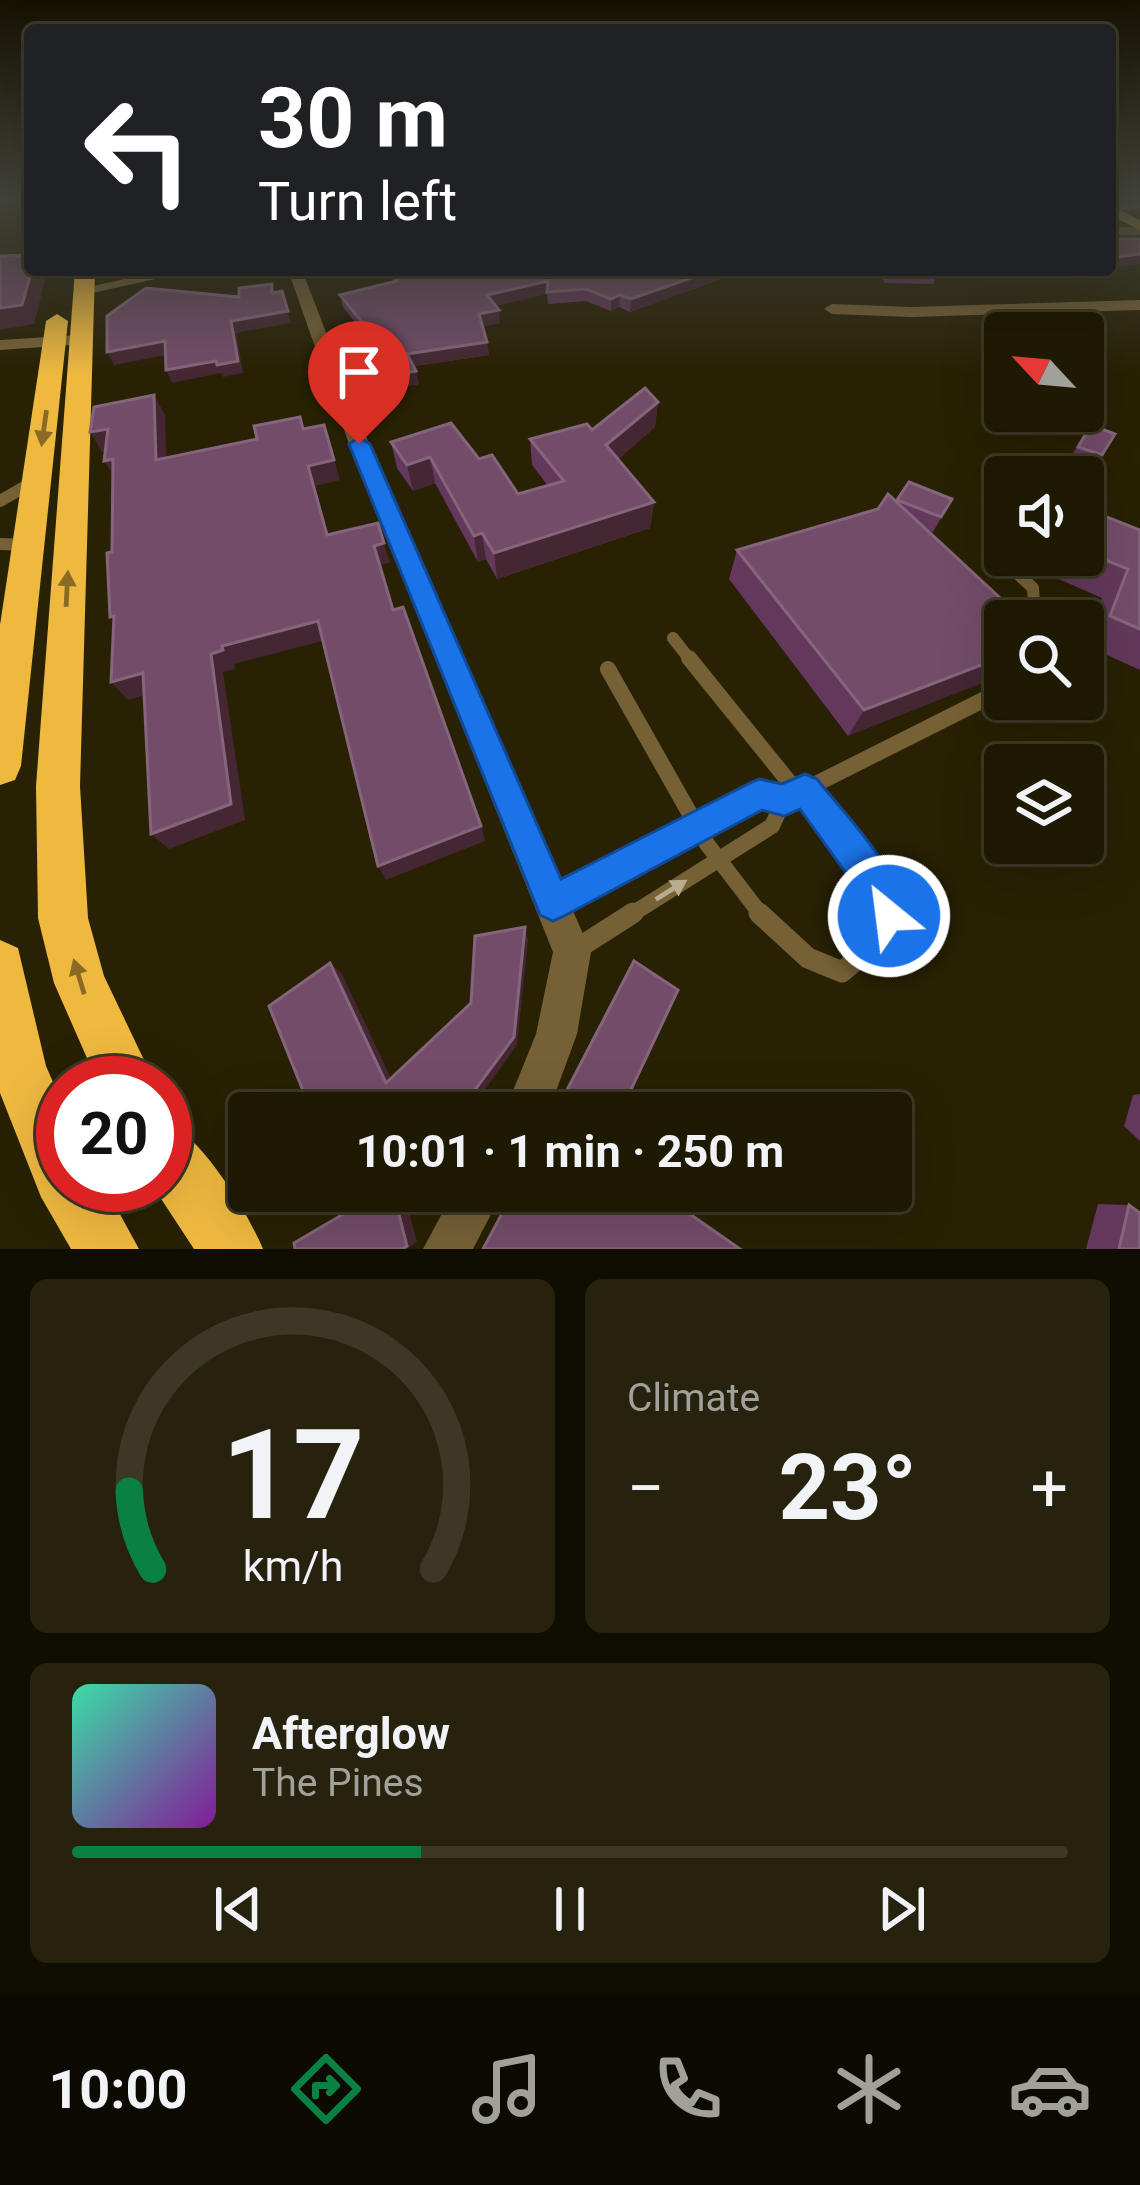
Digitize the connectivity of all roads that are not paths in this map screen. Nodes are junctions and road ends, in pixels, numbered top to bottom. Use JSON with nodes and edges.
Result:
{"nodes":[{"id":1,"x":297,"y":276,"type":"edge"},
{"id":2,"x":78,"y":277,"type":"edge"},
{"id":3,"x":1140,"y":305,"type":"edge"},
{"id":4,"x":832,"y":309,"type":"dead end"},
{"id":5,"x":67,"y":342,"type":"junction"},
{"id":6,"x":0,"y":345,"type":"edge"},
{"id":7,"x":37,"y":479,"type":"junction"},
{"id":8,"x":0,"y":501,"type":"edge"},
{"id":9,"x":14,"y":544,"type":"edge"},
{"id":10,"x":674,"y":638,"type":"dead end"},
{"id":11,"x":608,"y":669,"type":"dead end"},
{"id":12,"x":984,"y":700,"type":"edge"},
{"id":13,"x":0,"y":766,"type":"edge"},
{"id":14,"x":795,"y":794,"type":"junction"},
{"id":15,"x":694,"y":829,"type":"junction"},
{"id":16,"x":715,"y":862,"type":"junction"},
{"id":17,"x":553,"y":902,"type":"junction"},
{"id":18,"x":572,"y":952,"type":"junction"},
{"id":19,"x":0,"y":965,"type":"edge"},
{"id":20,"x":114,"y":1056,"type":"edge"},
{"id":21,"x":534,"y":1092,"type":"edge"},
{"id":22,"x":36,"y":1111,"type":"edge"},
{"id":23,"x":192,"y":1190,"type":"edge"},
{"id":24,"x":85,"y":1212,"type":"edge"},
{"id":25,"x":469,"y":1212,"type":"edge"},
{"id":26,"x":107,"y":1249,"type":"edge"},
{"id":27,"x":231,"y":1249,"type":"edge"},
{"id":28,"x":447,"y":1249,"type":"edge"}],
"edges":[{"from":1,"to":17,"type":"street"},
{"from":2,"to":5,"type":"highway"},
{"from":3,"to":4,"type":"street"},
{"from":5,"to":6,"type":"street"},
{"from":5,"to":7,"type":"highway","one_way":true},
{"from":20,"to":5,"type":"highway","one_way":true},
{"from":7,"to":8,"type":"lane"},
{"from":7,"to":9,"type":"highway"},
{"from":9,"to":13,"type":"highway"},
{"from":10,"to":14,"type":"lane"},
{"from":11,"to":15,"type":"lane"},
{"from":12,"to":14,"type":"lane"},
{"from":14,"to":15,"type":"lane"},
{"from":14,"to":16,"type":"lane"},
{"from":14,"to":16,"type":"lane"},
{"from":15,"to":16,"type":"lane"},
{"from":15,"to":17,"type":"lane"},
{"from":18,"to":16,"type":"lane","one_way":true},
{"from":17,"to":18,"type":"street"},
{"from":18,"to":21,"type":"street"},
{"from":19,"to":22,"type":"highway"},
{"from":23,"to":27,"type":"highway"},
{"from":24,"to":26,"type":"highway"},
{"from":25,"to":28,"type":"street"}]}
